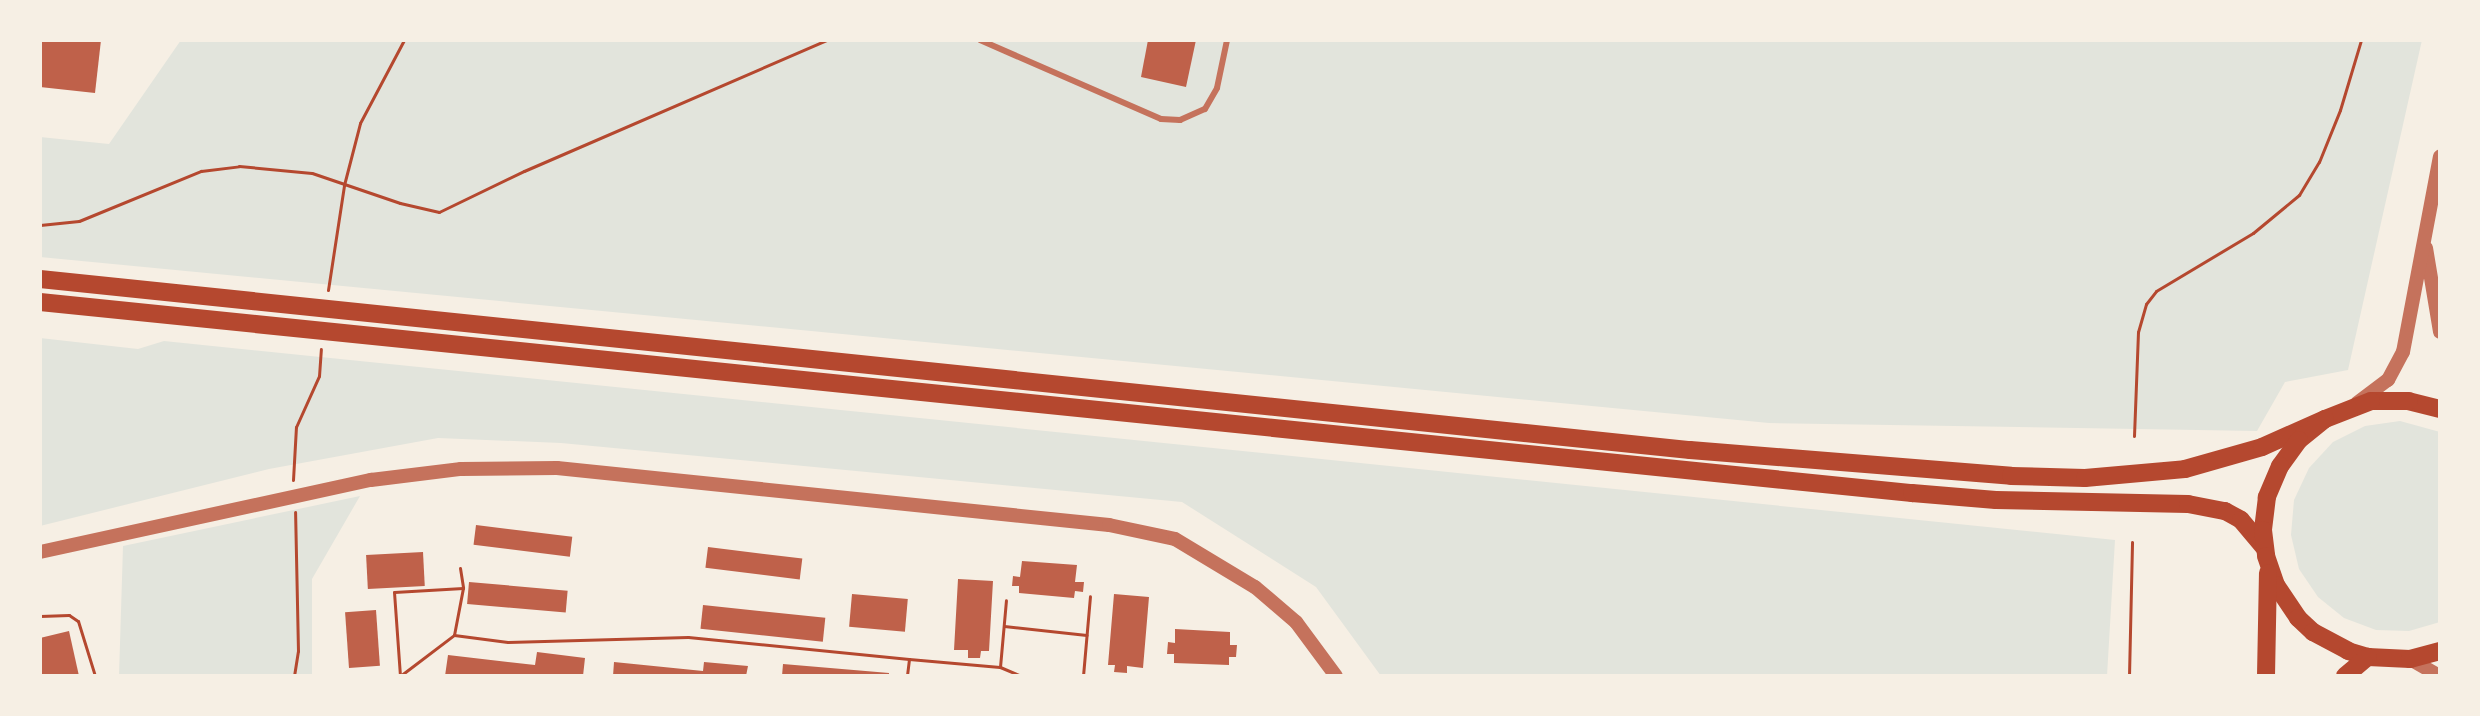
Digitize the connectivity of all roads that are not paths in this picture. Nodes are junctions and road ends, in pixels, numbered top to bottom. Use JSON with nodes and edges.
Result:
{"nodes":[{"id":1,"x":980,"y":40,"type":"edge"},
{"id":2,"x":1227,"y":40,"type":"edge"},
{"id":3,"x":2440,"y":156,"type":"edge"},
{"id":4,"x":2424,"y":236,"type":"junction"},
{"id":5,"x":40,"y":279,"type":"edge"},
{"id":6,"x":40,"y":302,"type":"edge"},
{"id":7,"x":2440,"y":332,"type":"edge"},
{"id":8,"x":2353,"y":406,"type":"junction"},
{"id":9,"x":2440,"y":409,"type":"edge"},
{"id":10,"x":2325,"y":419,"type":"junction"},
{"id":11,"x":2264,"y":547,"type":"junction"},
{"id":12,"x":40,"y":552,"type":"edge"},
{"id":13,"x":2269,"y":567,"type":"junction"},
{"id":14,"x":2440,"y":651,"type":"edge"},
{"id":15,"x":2368,"y":657,"type":"junction"},
{"id":16,"x":2410,"y":659,"type":"junction"},
{"id":17,"x":1336,"y":676,"type":"edge"},
{"id":18,"x":2266,"y":676,"type":"edge"},
{"id":19,"x":2345,"y":676,"type":"edge"},
{"id":20,"x":2440,"y":676,"type":"edge"}],
"edges":[{"from":1,"to":2,"type":"lane"},
{"from":3,"to":4,"type":"street"},
{"from":4,"to":7,"type":"street"},
{"from":4,"to":8,"type":"street"},
{"from":5,"to":10,"type":"highway"},
{"from":6,"to":11,"type":"highway"},
{"from":8,"to":9,"type":"highway"},
{"from":8,"to":10,"type":"highway"},
{"from":10,"to":11,"type":"highway"},
{"from":11,"to":13,"type":"highway"},
{"from":12,"to":17,"type":"street"},
{"from":13,"to":15,"type":"highway"},
{"from":13,"to":18,"type":"highway"},
{"from":14,"to":16,"type":"highway"},
{"from":15,"to":16,"type":"highway"},
{"from":15,"to":19,"type":"highway"},
{"from":16,"to":20,"type":"street"}]}
